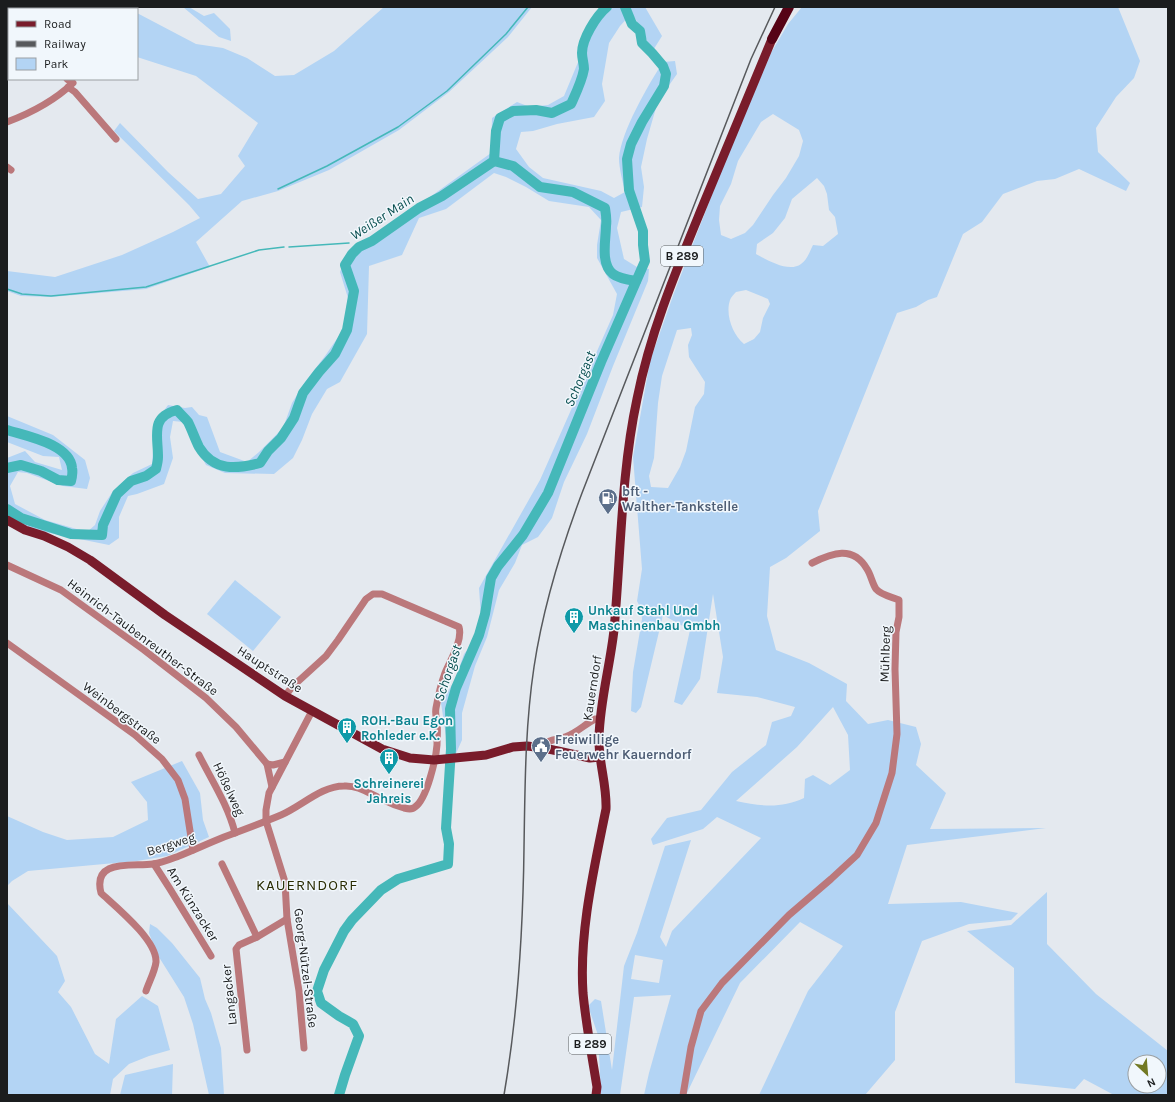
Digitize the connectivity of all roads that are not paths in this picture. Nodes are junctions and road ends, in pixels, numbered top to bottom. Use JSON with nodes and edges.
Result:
{"nodes":[{"id":1,"x":789,"y":7,"type":"edge"},
{"id":2,"x":772,"y":39,"type":"joint"},
{"id":3,"x":68,"y":80,"type":"edge"},
{"id":4,"x":68,"y":87,"type":"junction"},
{"id":5,"x":7,"y":122,"type":"edge"},
{"id":6,"x":116,"y":139,"type":"dead end"},
{"id":7,"x":7,"y":520,"type":"edge"},
{"id":8,"x":812,"y":563,"type":"dead end"},
{"id":9,"x":7,"y":565,"type":"edge"},
{"id":10,"x":7,"y":643,"type":"edge"},
{"id":11,"x":285,"y":696,"type":"junction"},
{"id":12,"x":312,"y":711,"type":"junction"},
{"id":13,"x":600,"y":719,"type":"junction"},
{"id":14,"x":544,"y":748,"type":"junction"},
{"id":15,"x":199,"y":755,"type":"dead end"},
{"id":16,"x":600,"y":757,"type":"junction"},
{"id":17,"x":438,"y":760,"type":"junction"},
{"id":18,"x":285,"y":762,"type":"junction"},
{"id":19,"x":267,"y":764,"type":"junction"},
{"id":20,"x":272,"y":787,"type":"junction"},
{"id":21,"x":266,"y":821,"type":"junction"},
{"id":22,"x":235,"y":833,"type":"junction"},
{"id":23,"x":193,"y":850,"type":"junction"},
{"id":24,"x":154,"y":864,"type":"junction"},
{"id":25,"x":222,"y":864,"type":"dead end"},
{"id":26,"x":287,"y":919,"type":"junction"},
{"id":27,"x":257,"y":937,"type":"junction"},
{"id":28,"x":211,"y":956,"type":"dead end"},
{"id":29,"x":146,"y":991,"type":"dead end"},
{"id":30,"x":304,"y":1048,"type":"dead end"},
{"id":31,"x":247,"y":1050,"type":"dead end"},
{"id":32,"x":596,"y":1095,"type":"edge"},
{"id":33,"x":684,"y":1095,"type":"edge"}],
"edges":[{"from":1,"to":2,"type":"highway","number":"B 289"},
{"from":2,"to":13,"type":"main road","name":"Kauerndorf","number":"B 289"},
{"from":3,"to":4,"type":"street"},
{"from":4,"to":5,"type":"street"},
{"from":4,"to":6,"type":"street"},
{"from":7,"to":11,"type":"main road","name":"Hauptstraße"},
{"from":8,"to":33,"type":"street","name":"Mühlberg"},
{"from":9,"to":19,"type":"street","name":"Heinrich-Taubenreuther-Straße"},
{"from":10,"to":23,"type":"street","name":"Weinbergstraße"},
{"from":11,"to":12,"type":"main road","name":"Hauptstraße"},
{"from":11,"to":17,"type":"street"},
{"from":12,"to":17,"type":"main road","name":"Hauptstraße"},
{"from":12,"to":18,"type":"street"},
{"from":13,"to":14,"type":"street"},
{"from":13,"to":16,"type":"main road","name":"Kauerndorf","number":"B 289"},
{"from":14,"to":16,"type":"main road","name":"Hauptstraße"},
{"from":14,"to":17,"type":"main road","name":"Hauptstraße"},
{"from":15,"to":22,"type":"street","name":"Hößelweg"},
{"from":16,"to":32,"type":"main road","name":"Kauerndorf","number":"B 289"},
{"from":17,"to":21,"type":"street","name":"Bergweg"},
{"from":18,"to":19,"type":"street"},
{"from":18,"to":20,"type":"street"},
{"from":19,"to":20,"type":"street","name":"Heinrich-Taubenreuther-Straße"},
{"from":20,"to":21,"type":"street"},
{"from":21,"to":22,"type":"street","name":"Bergweg"},
{"from":21,"to":26,"type":"street","name":"Georg-Nützel-Straße"},
{"from":22,"to":23,"type":"street","name":"Bergweg"},
{"from":23,"to":24,"type":"street","name":"Bergweg"},
{"from":24,"to":28,"type":"street","name":"Am Künzacker"},
{"from":24,"to":29,"type":"street","name":"Bergweg"},
{"from":25,"to":27,"type":"street"},
{"from":26,"to":27,"type":"street","name":"Langacker"},
{"from":26,"to":30,"type":"street","name":"Georg-Nützel-Straße"},
{"from":27,"to":31,"type":"street","name":"Langacker"}]}
